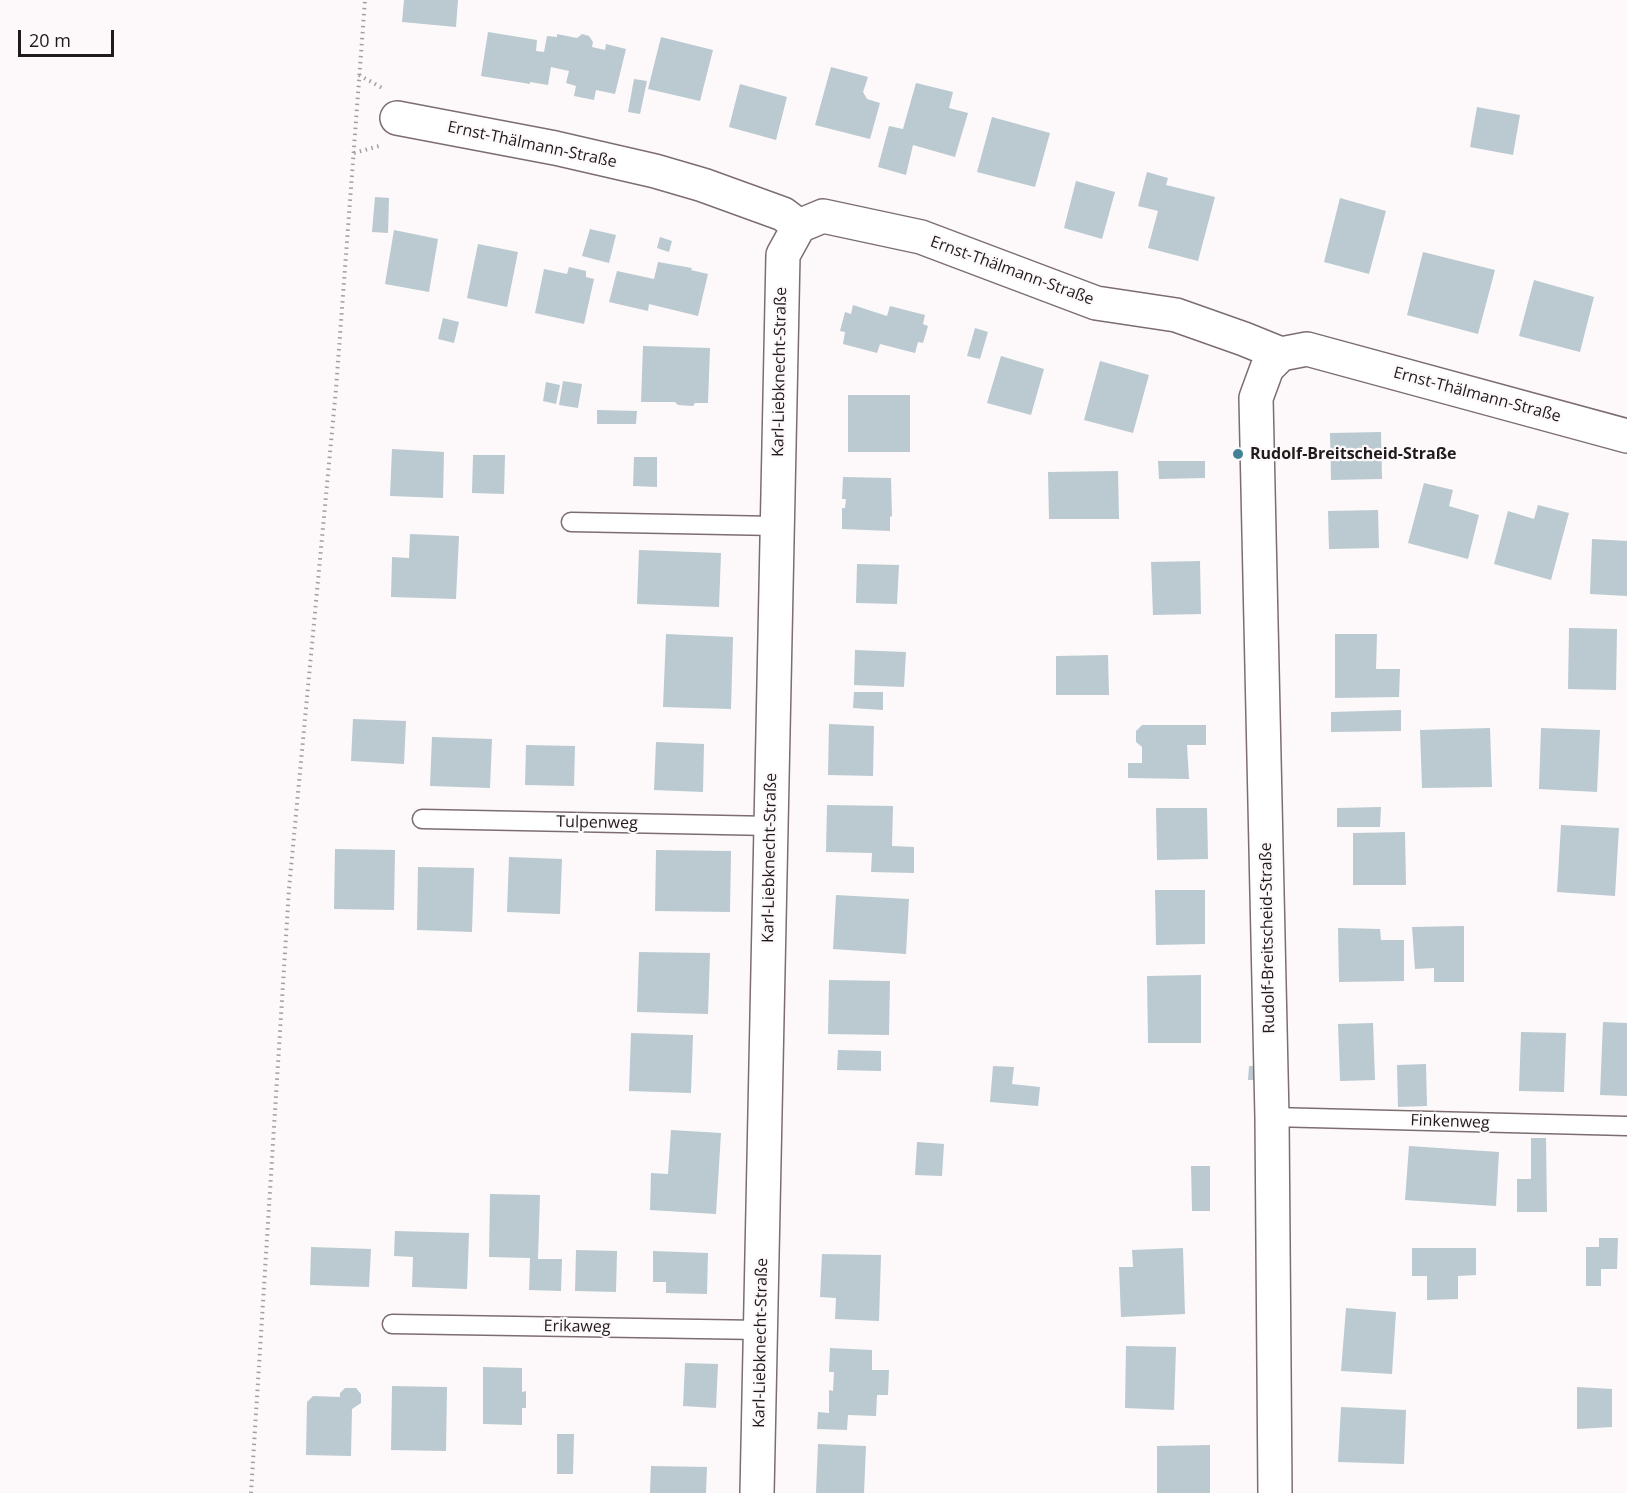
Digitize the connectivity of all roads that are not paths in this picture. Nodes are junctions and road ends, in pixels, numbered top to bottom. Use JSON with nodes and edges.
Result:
{"nodes":[{"id":1,"x":389,"y":118,"type":"road end"},
{"id":2,"x":799,"y":226,"type":"junction"},
{"id":3,"x":1281,"y":354,"type":"junction"},
{"id":4,"x":1627,"y":436,"type":"edge"},
{"id":5,"x":571,"y":522,"type":"dead end"},
{"id":6,"x":776,"y":526,"type":"junction"},
{"id":7,"x":422,"y":819,"type":"dead end"},
{"id":8,"x":771,"y":826,"type":"junction"},
{"id":9,"x":1272,"y":1117,"type":"junction"},
{"id":10,"x":1627,"y":1126,"type":"edge"},
{"id":11,"x":392,"y":1324,"type":"dead end"},
{"id":12,"x":761,"y":1330,"type":"junction"},
{"id":13,"x":757,"y":1493,"type":"edge"},
{"id":14,"x":1275,"y":1493,"type":"edge"}],
"edges":[{"from":1,"to":2,"type":"street","name":"Ernst-Thälmann-Straße"},
{"from":2,"to":3,"type":"street","name":"Ernst-Thälmann-Straße"},
{"from":2,"to":6,"type":"street","name":"Karl-Liebknecht-Straße"},
{"from":3,"to":4,"type":"street","name":"Ernst-Thälmann-Straße"},
{"from":3,"to":9,"type":"street","name":"Rudolf-Breitscheid-Straße"},
{"from":5,"to":6,"type":"lane"},
{"from":6,"to":8,"type":"street","name":"Karl-Liebknecht-Straße"},
{"from":7,"to":8,"type":"lane","name":"Tulpenweg"},
{"from":8,"to":12,"type":"street","name":"Karl-Liebknecht-Straße"},
{"from":9,"to":10,"type":"lane","name":"Finkenweg"},
{"from":9,"to":14,"type":"street","name":"Rudolf-Breitscheid-Straße"},
{"from":11,"to":12,"type":"lane","name":"Erikaweg"},
{"from":12,"to":13,"type":"street","name":"Karl-Liebknecht-Straße"}]}
